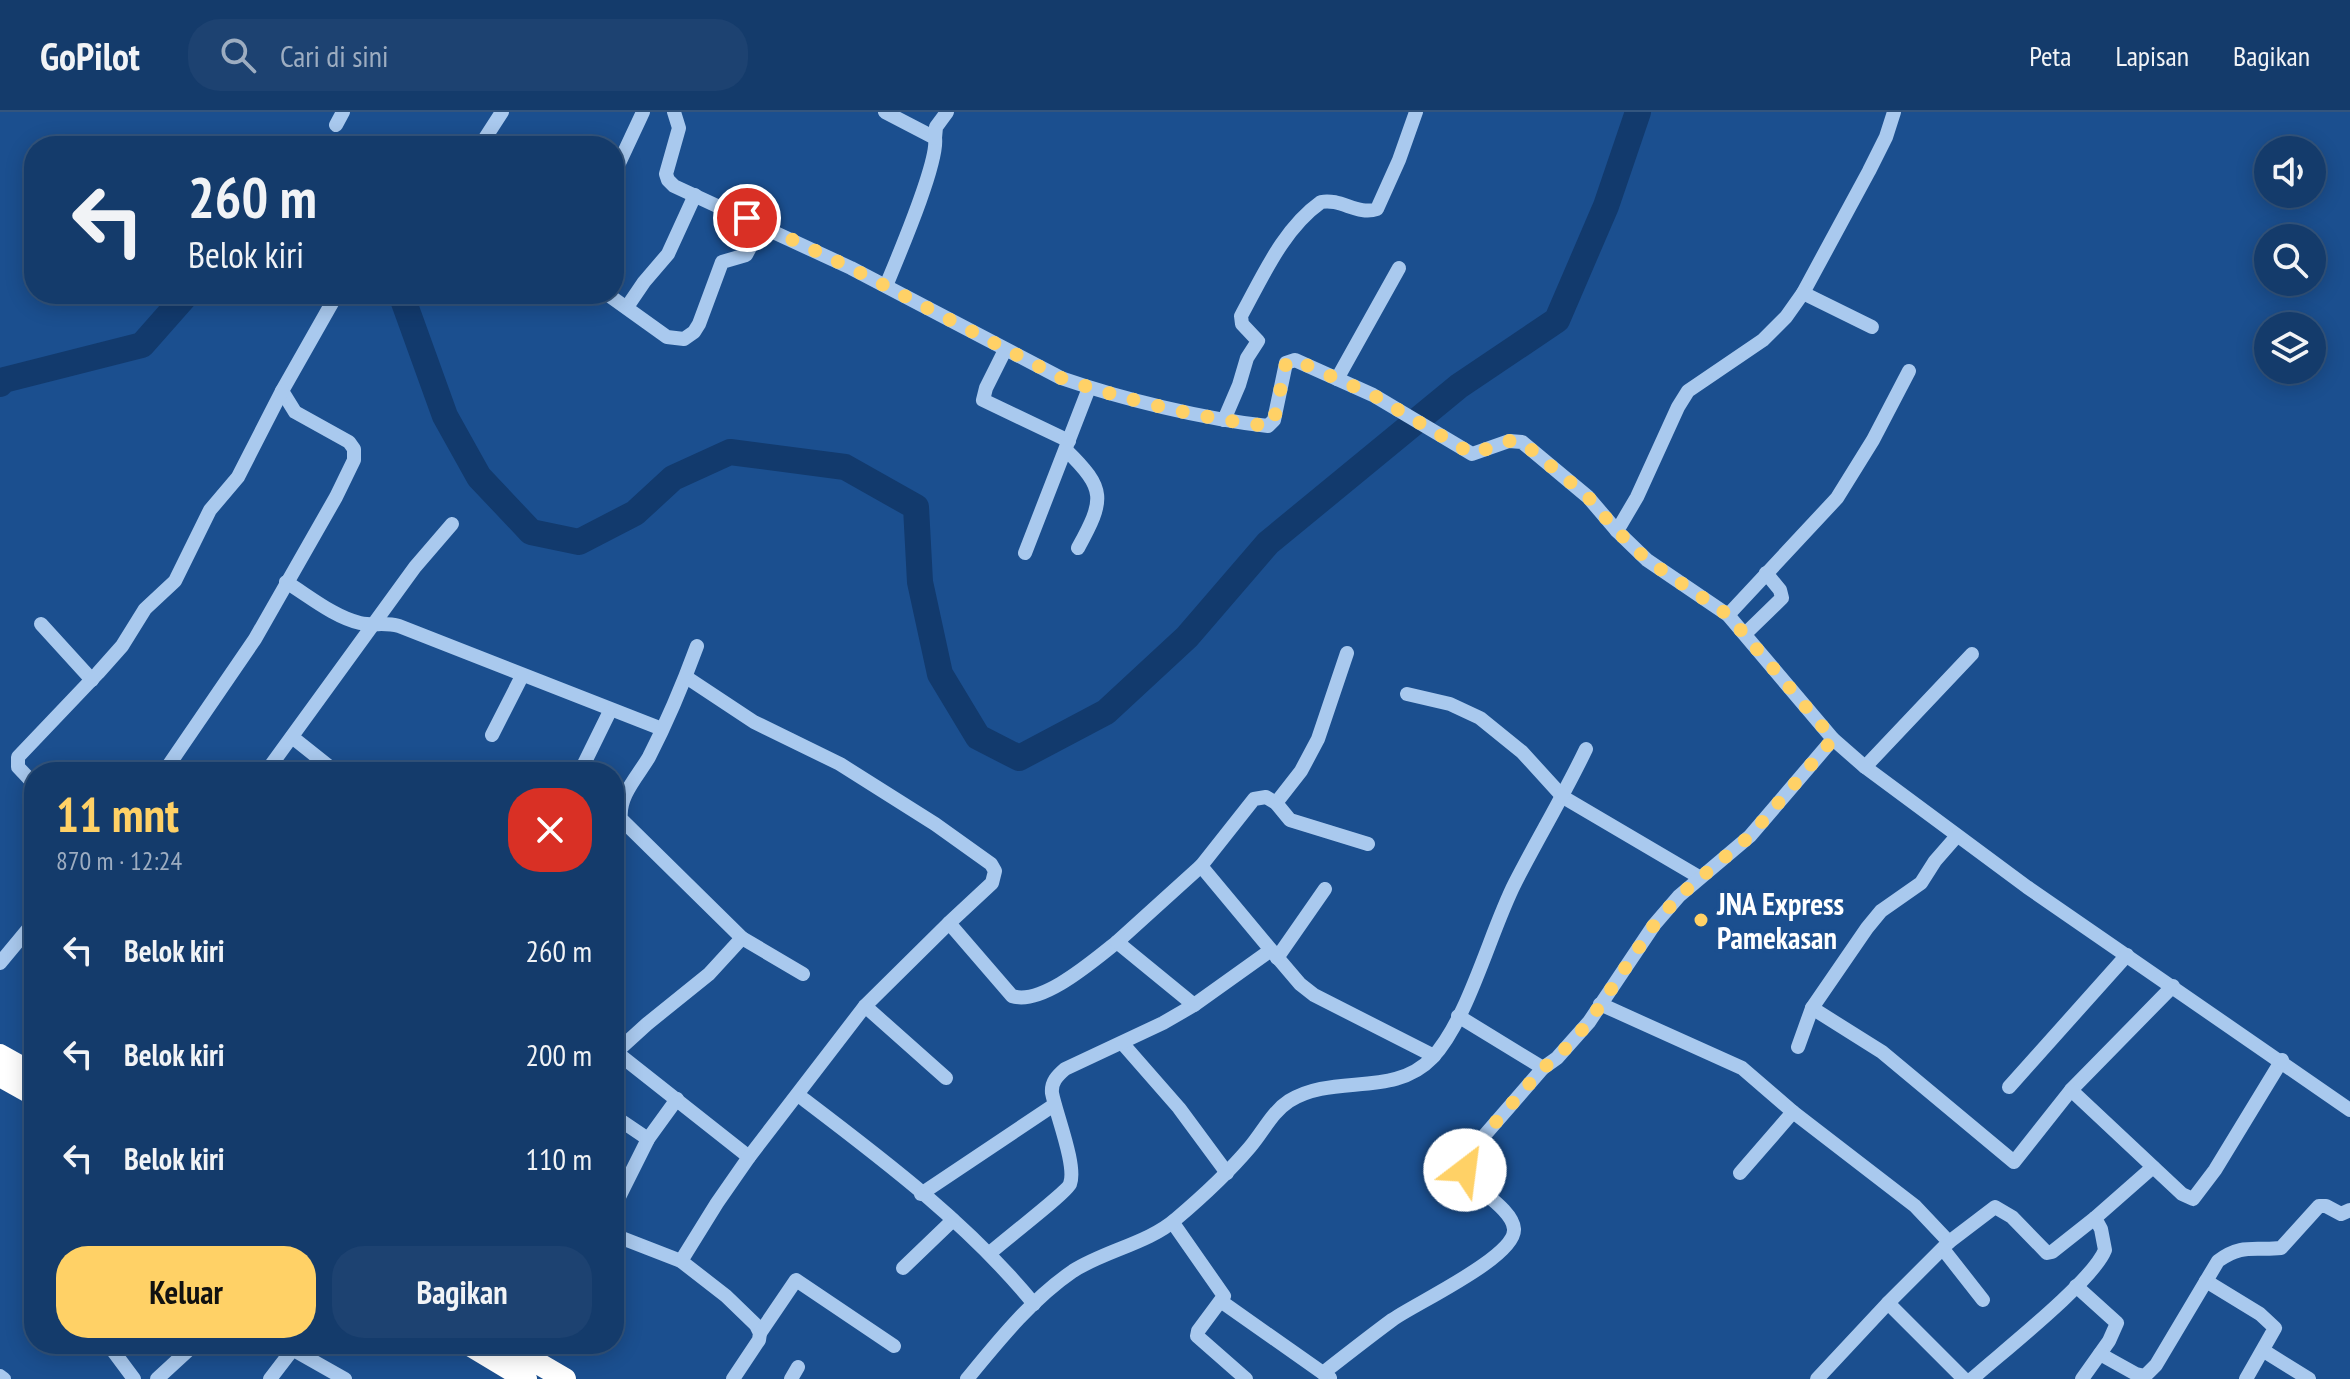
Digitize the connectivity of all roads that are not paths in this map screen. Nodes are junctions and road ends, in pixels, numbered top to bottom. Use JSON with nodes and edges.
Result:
{"nodes":[{"id":1,"x":502,"y":112,"type":"edge"},
{"id":2,"x":643,"y":112,"type":"edge"},
{"id":3,"x":674,"y":112,"type":"edge"},
{"id":4,"x":885,"y":112,"type":"edge"},
{"id":5,"x":947,"y":112,"type":"edge"},
{"id":6,"x":1416,"y":112,"type":"edge"},
{"id":7,"x":1894,"y":112,"type":"edge"},
{"id":8,"x":486,"y":136,"type":"edge"},
{"id":9,"x":935,"y":138,"type":"junction"},
{"id":10,"x":624,"y":153,"type":"edge"},
{"id":11,"x":695,"y":195,"type":"junction"},
{"id":12,"x":762,"y":225,"type":"junction"},
{"id":13,"x":1399,"y":268,"type":"dead end"},
{"id":14,"x":886,"y":286,"type":"junction"},
{"id":15,"x":1803,"y":293,"type":"junction"},
{"id":16,"x":331,"y":304,"type":"edge"},
{"id":17,"x":622,"y":304,"type":"edge"},
{"id":18,"x":627,"y":307,"type":"junction"},
{"id":19,"x":1872,"y":327,"type":"dead end"},
{"id":20,"x":1005,"y":350,"type":"junction"},
{"id":21,"x":1909,"y":371,"type":"dead end"},
{"id":22,"x":1337,"y":379,"type":"junction"},
{"id":23,"x":1089,"y":388,"type":"junction"},
{"id":24,"x":282,"y":391,"type":"junction"},
{"id":25,"x":1224,"y":420,"type":"junction"},
{"id":26,"x":1068,"y":446,"type":"junction"},
{"id":27,"x":452,"y":524,"type":"dead end"},
{"id":28,"x":1617,"y":531,"type":"junction"},
{"id":29,"x":1078,"y":548,"type":"dead end"},
{"id":30,"x":1025,"y":553,"type":"dead end"},
{"id":31,"x":1766,"y":573,"type":"junction"},
{"id":32,"x":286,"y":582,"type":"junction"},
{"id":33,"x":1728,"y":615,"type":"junction"},
{"id":34,"x":41,"y":624,"type":"dead end"},
{"id":35,"x":375,"y":625,"type":"junction"},
{"id":36,"x":1745,"y":634,"type":"junction"},
{"id":37,"x":697,"y":646,"type":"dead end"},
{"id":38,"x":1347,"y":653,"type":"dead end"},
{"id":39,"x":1972,"y":654,"type":"dead end"},
{"id":40,"x":522,"y":676,"type":"junction"},
{"id":41,"x":686,"y":677,"type":"junction"},
{"id":42,"x":92,"y":680,"type":"junction"},
{"id":43,"x":1407,"y":694,"type":"dead end"},
{"id":44,"x":610,"y":711,"type":"junction"},
{"id":45,"x":662,"y":729,"type":"junction"},
{"id":46,"x":492,"y":735,"type":"dead end"},
{"id":47,"x":292,"y":737,"type":"junction"},
{"id":48,"x":1833,"y":739,"type":"junction"},
{"id":49,"x":1586,"y":749,"type":"dead end"},
{"id":50,"x":171,"y":762,"type":"edge"},
{"id":51,"x":273,"y":762,"type":"edge"},
{"id":52,"x":323,"y":762,"type":"edge"},
{"id":53,"x":585,"y":762,"type":"edge"},
{"id":54,"x":1865,"y":767,"type":"junction"},
{"id":55,"x":24,"y":773,"type":"edge"},
{"id":56,"x":1563,"y":797,"type":"junction"},
{"id":57,"x":624,"y":801,"type":"edge"},
{"id":58,"x":1276,"y":803,"type":"junction"},
{"id":59,"x":624,"y":822,"type":"edge"},
{"id":60,"x":1956,"y":837,"type":"junction"},
{"id":61,"x":1368,"y":844,"type":"dead end"},
{"id":62,"x":1201,"y":866,"type":"junction"},
{"id":63,"x":1699,"y":877,"type":"junction"},
{"id":64,"x":1325,"y":889,"type":"dead end"},
{"id":65,"x":949,"y":923,"type":"junction"},
{"id":66,"x":24,"y":934,"type":"edge"},
{"id":67,"x":742,"y":938,"type":"junction"},
{"id":68,"x":1117,"y":942,"type":"junction"},
{"id":69,"x":1274,"y":954,"type":"junction"},
{"id":70,"x":2127,"y":955,"type":"junction"},
{"id":71,"x":0,"y":963,"type":"edge"},
{"id":72,"x":803,"y":974,"type":"dead end"},
{"id":73,"x":2173,"y":986,"type":"junction"},
{"id":74,"x":1600,"y":1004,"type":"junction"},
{"id":75,"x":1194,"y":1005,"type":"junction"},
{"id":76,"x":865,"y":1006,"type":"junction"},
{"id":77,"x":1812,"y":1008,"type":"junction"},
{"id":78,"x":1458,"y":1016,"type":"junction"},
{"id":79,"x":1123,"y":1044,"type":"junction"},
{"id":80,"x":624,"y":1045,"type":"edge"},
{"id":81,"x":1798,"y":1047,"type":"dead end"},
{"id":82,"x":0,"y":1055,"type":"edge"},
{"id":83,"x":1434,"y":1056,"type":"junction"},
{"id":84,"x":624,"y":1060,"type":"edge"},
{"id":85,"x":2282,"y":1060,"type":"junction"},
{"id":86,"x":24,"y":1068,"type":"edge"},
{"id":87,"x":1543,"y":1068,"type":"junction"},
{"id":88,"x":0,"y":1076,"type":"edge"},
{"id":89,"x":946,"y":1078,"type":"dead end"},
{"id":90,"x":2009,"y":1087,"type":"dead end"},
{"id":91,"x":24,"y":1089,"type":"edge"},
{"id":92,"x":2071,"y":1090,"type":"junction"},
{"id":93,"x":798,"y":1095,"type":"junction"},
{"id":94,"x":677,"y":1099,"type":"junction"},
{"id":95,"x":1054,"y":1105,"type":"junction"},
{"id":96,"x":2350,"y":1110,"type":"edge"},
{"id":97,"x":1793,"y":1112,"type":"junction"},
{"id":98,"x":624,"y":1123,"type":"edge"},
{"id":99,"x":648,"y":1139,"type":"junction"},
{"id":100,"x":749,"y":1157,"type":"junction"},
{"id":101,"x":2153,"y":1167,"type":"junction"},
{"id":102,"x":1227,"y":1173,"type":"junction"},
{"id":103,"x":1740,"y":1173,"type":"dead end"},
{"id":104,"x":624,"y":1187,"type":"edge"},
{"id":105,"x":921,"y":1194,"type":"junction"},
{"id":106,"x":2350,"y":1210,"type":"edge"},
{"id":107,"x":2095,"y":1218,"type":"junction"},
{"id":108,"x":953,"y":1220,"type":"junction"},
{"id":109,"x":1173,"y":1223,"type":"junction"},
{"id":110,"x":624,"y":1239,"type":"edge"},
{"id":111,"x":1946,"y":1246,"type":"junction"},
{"id":112,"x":990,"y":1253,"type":"junction"},
{"id":113,"x":681,"y":1261,"type":"junction"},
{"id":114,"x":903,"y":1268,"type":"dead end"},
{"id":115,"x":2206,"y":1281,"type":"junction"},
{"id":116,"x":2076,"y":1286,"type":"junction"},
{"id":117,"x":1983,"y":1300,"type":"dead end"},
{"id":118,"x":1222,"y":1302,"type":"junction"},
{"id":119,"x":1888,"y":1303,"type":"junction"},
{"id":120,"x":1034,"y":1304,"type":"junction"},
{"id":121,"x":760,"y":1333,"type":"junction"},
{"id":122,"x":894,"y":1346,"type":"dead end"},
{"id":123,"x":2264,"y":1351,"type":"junction"},
{"id":124,"x":115,"y":1354,"type":"edge"},
{"id":125,"x":184,"y":1354,"type":"edge"},
{"id":126,"x":284,"y":1354,"type":"edge"},
{"id":127,"x":302,"y":1354,"type":"edge"},
{"id":128,"x":485,"y":1354,"type":"edge"},
{"id":129,"x":522,"y":1354,"type":"edge"},
{"id":130,"x":2100,"y":1354,"type":"junction"},
{"id":131,"x":1327,"y":1376,"type":"edge"},
{"id":132,"x":134,"y":1379,"type":"edge"},
{"id":133,"x":157,"y":1379,"type":"edge"},
{"id":134,"x":270,"y":1379,"type":"edge"},
{"id":135,"x":344,"y":1379,"type":"edge"},
{"id":136,"x":526,"y":1379,"type":"edge"},
{"id":137,"x":565,"y":1379,"type":"edge"},
{"id":138,"x":733,"y":1379,"type":"edge"},
{"id":139,"x":967,"y":1379,"type":"edge"},
{"id":140,"x":1246,"y":1379,"type":"edge"},
{"id":141,"x":1817,"y":1379,"type":"edge"},
{"id":142,"x":1964,"y":1379,"type":"edge"},
{"id":143,"x":1972,"y":1379,"type":"edge"},
{"id":144,"x":2082,"y":1379,"type":"edge"},
{"id":145,"x":2246,"y":1379,"type":"edge"},
{"id":146,"x":2309,"y":1379,"type":"edge"}],
"edges":[{"from":1,"to":8,"type":"street"},
{"from":2,"to":10,"type":"street"},
{"from":3,"to":11,"type":"street"},
{"from":4,"to":9,"type":"street"},
{"from":5,"to":9,"type":"street"},
{"from":6,"to":25,"type":"street"},
{"from":7,"to":15,"type":"street"},
{"from":9,"to":14,"type":"street"},
{"from":11,"to":12,"type":"street"},
{"from":11,"to":18,"type":"street"},
{"from":12,"to":14,"type":"street"},
{"from":12,"to":18,"type":"street"},
{"from":13,"to":22,"type":"street"},
{"from":14,"to":20,"type":"street"},
{"from":15,"to":19,"type":"street"},
{"from":15,"to":28,"type":"street"},
{"from":16,"to":24,"type":"street"},
{"from":17,"to":18,"type":"street"},
{"from":20,"to":23,"type":"street"},
{"from":20,"to":26,"type":"street"},
{"from":21,"to":31,"type":"street"},
{"from":22,"to":25,"type":"street"},
{"from":22,"to":28,"type":"street"},
{"from":23,"to":25,"type":"street"},
{"from":23,"to":26,"type":"street"},
{"from":24,"to":32,"type":"street"},
{"from":24,"to":42,"type":"street"},
{"from":26,"to":29,"type":"street"},
{"from":26,"to":30,"type":"street"},
{"from":27,"to":35,"type":"street"},
{"from":28,"to":33,"type":"street"},
{"from":31,"to":33,"type":"street"},
{"from":31,"to":36,"type":"street"},
{"from":32,"to":35,"type":"street"},
{"from":32,"to":50,"type":"street"},
{"from":33,"to":36,"type":"street"},
{"from":34,"to":42,"type":"street"},
{"from":35,"to":40,"type":"street"},
{"from":35,"to":47,"type":"street"},
{"from":36,"to":48,"type":"street"},
{"from":37,"to":41,"type":"street"},
{"from":38,"to":58,"type":"street"},
{"from":39,"to":54,"type":"street"},
{"from":40,"to":44,"type":"street"},
{"from":40,"to":46,"type":"street"},
{"from":41,"to":45,"type":"street"},
{"from":41,"to":65,"type":"street"},
{"from":42,"to":55,"type":"street"},
{"from":43,"to":56,"type":"street"},
{"from":44,"to":45,"type":"street"},
{"from":44,"to":53,"type":"street"},
{"from":45,"to":57,"type":"street"},
{"from":47,"to":51,"type":"street"},
{"from":47,"to":52,"type":"street"},
{"from":48,"to":54,"type":"street"},
{"from":48,"to":63,"type":"street"},
{"from":49,"to":56,"type":"street"},
{"from":54,"to":60,"type":"street"},
{"from":56,"to":63,"type":"street"},
{"from":56,"to":78,"type":"street"},
{"from":58,"to":61,"type":"street"},
{"from":58,"to":62,"type":"street"},
{"from":59,"to":67,"type":"street"},
{"from":60,"to":70,"type":"street"},
{"from":60,"to":77,"type":"street"},
{"from":62,"to":68,"type":"street"},
{"from":62,"to":69,"type":"street"},
{"from":63,"to":74,"type":"street"},
{"from":64,"to":69,"type":"street"},
{"from":65,"to":68,"type":"street"},
{"from":65,"to":76,"type":"street"},
{"from":66,"to":71,"type":"street"},
{"from":67,"to":72,"type":"street"},
{"from":67,"to":80,"type":"street"},
{"from":68,"to":75,"type":"street"},
{"from":69,"to":75,"type":"street"},
{"from":69,"to":83,"type":"street"},
{"from":70,"to":73,"type":"street"},
{"from":70,"to":90,"type":"street"},
{"from":73,"to":85,"type":"street"},
{"from":73,"to":92,"type":"street"},
{"from":74,"to":87,"type":"street"},
{"from":74,"to":97,"type":"street"},
{"from":75,"to":79,"type":"street"},
{"from":76,"to":89,"type":"street"},
{"from":76,"to":93,"type":"street"},
{"from":77,"to":81,"type":"street"},
{"from":77,"to":92,"type":"street"},
{"from":78,"to":83,"type":"street"},
{"from":78,"to":87,"type":"street"},
{"from":79,"to":95,"type":"street"},
{"from":79,"to":102,"type":"street"},
{"from":82,"to":86,"type":"highway"},
{"from":83,"to":102,"type":"street"},
{"from":84,"to":94,"type":"street"},
{"from":85,"to":96,"type":"street"},
{"from":85,"to":101,"type":"street"},
{"from":87,"to":131,"type":"street"},
{"from":88,"to":91,"type":"highway"},
{"from":92,"to":101,"type":"street"},
{"from":93,"to":100,"type":"street"},
{"from":93,"to":105,"type":"street"},
{"from":94,"to":99,"type":"street"},
{"from":94,"to":100,"type":"street"},
{"from":95,"to":105,"type":"street"},
{"from":95,"to":112,"type":"street"},
{"from":97,"to":103,"type":"street"},
{"from":97,"to":111,"type":"street"},
{"from":98,"to":99,"type":"street"},
{"from":99,"to":104,"type":"street"},
{"from":100,"to":113,"type":"street"},
{"from":101,"to":107,"type":"street"},
{"from":102,"to":109,"type":"street"},
{"from":105,"to":108,"type":"street"},
{"from":106,"to":115,"type":"street"},
{"from":107,"to":111,"type":"street"},
{"from":107,"to":116,"type":"street"},
{"from":108,"to":112,"type":"street"},
{"from":108,"to":114,"type":"street"},
{"from":109,"to":118,"type":"street"},
{"from":109,"to":120,"type":"street"},
{"from":110,"to":113,"type":"street"},
{"from":111,"to":117,"type":"street"},
{"from":111,"to":119,"type":"street"},
{"from":112,"to":120,"type":"street"},
{"from":113,"to":121,"type":"street"},
{"from":115,"to":123,"type":"street"},
{"from":115,"to":130,"type":"street"},
{"from":116,"to":130,"type":"street"},
{"from":116,"to":143,"type":"street"},
{"from":118,"to":131,"type":"street"},
{"from":118,"to":140,"type":"street"},
{"from":119,"to":141,"type":"street"},
{"from":119,"to":142,"type":"street"},
{"from":120,"to":139,"type":"street"},
{"from":121,"to":122,"type":"street"},
{"from":121,"to":138,"type":"street"},
{"from":123,"to":145,"type":"street"},
{"from":123,"to":146,"type":"street"},
{"from":124,"to":132,"type":"street"},
{"from":125,"to":133,"type":"street"},
{"from":126,"to":134,"type":"street"},
{"from":127,"to":135,"type":"street"},
{"from":128,"to":136,"type":"highway"},
{"from":129,"to":137,"type":"highway"},
{"from":130,"to":144,"type":"street"}]}
